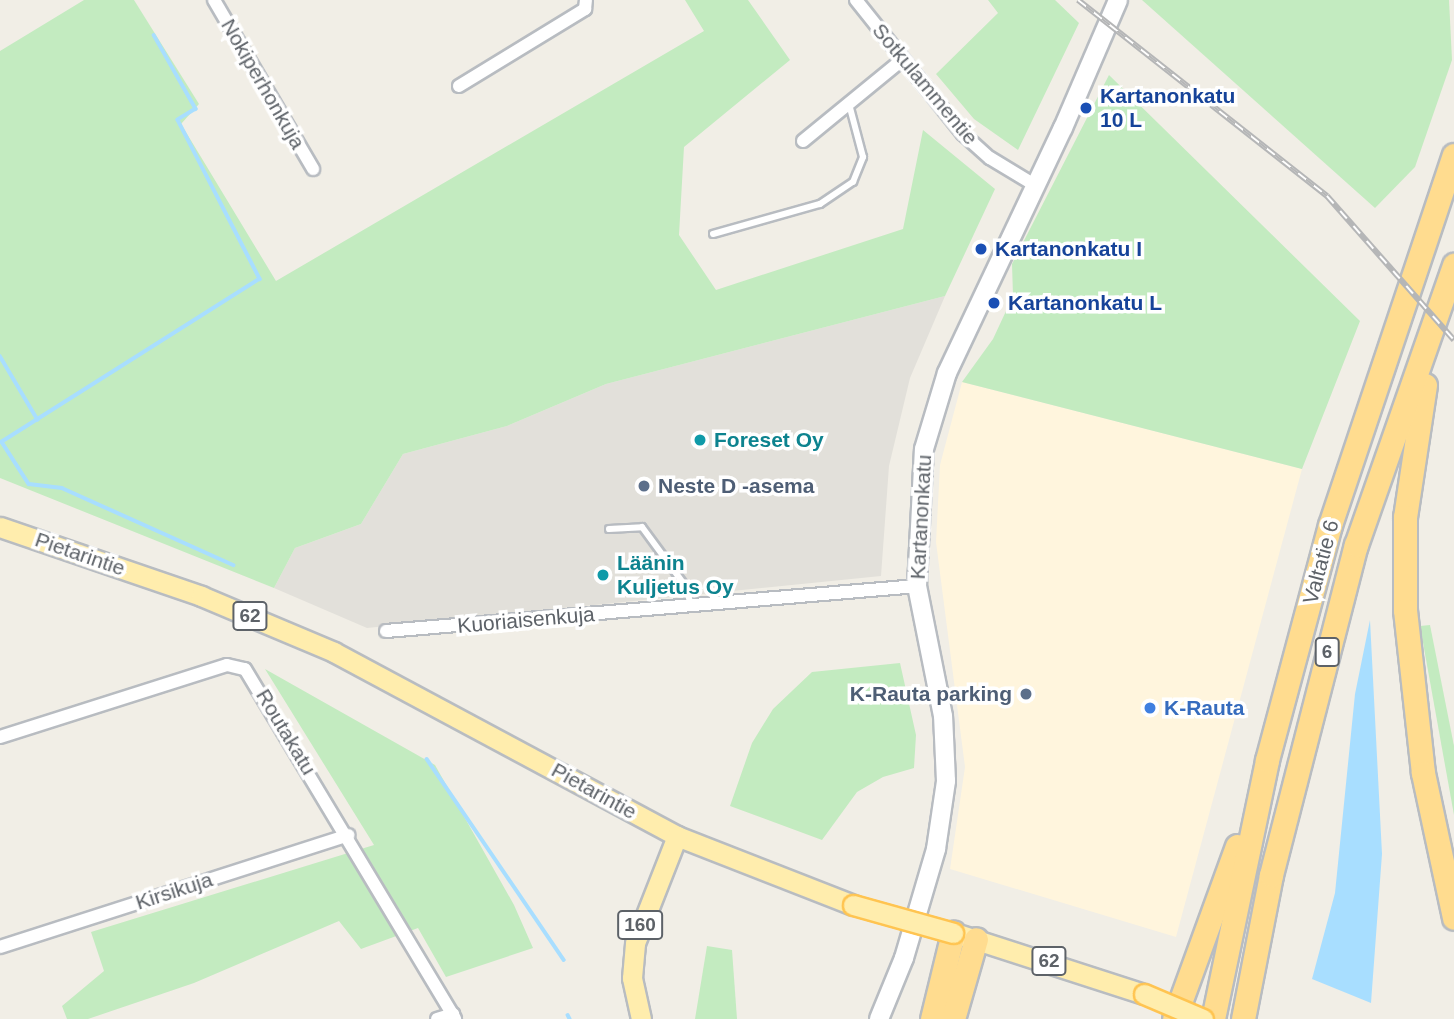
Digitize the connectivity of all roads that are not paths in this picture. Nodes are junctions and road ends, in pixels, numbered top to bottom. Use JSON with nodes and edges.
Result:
{"nodes":[{"id":1,"x":214,"y":0,"type":"edge"},
{"id":2,"x":856,"y":0,"type":"edge"},
{"id":3,"x":1118,"y":0,"type":"edge"},
{"id":4,"x":586,"y":4,"type":"edge"},
{"id":5,"x":902,"y":60,"type":"junction"},
{"id":6,"x":459,"y":86,"type":"dead end"},
{"id":7,"x":849,"y":104,"type":"junction"},
{"id":8,"x":803,"y":141,"type":"dead end"},
{"id":9,"x":1454,"y":155,"type":"edge"},
{"id":10,"x":313,"y":169,"type":"dead end"},
{"id":11,"x":1034,"y":184,"type":"junction"},
{"id":12,"x":713,"y":234,"type":"dead end"},
{"id":13,"x":1454,"y":265,"type":"edge"},
{"id":14,"x":1444,"y":294,"type":"junction"},
{"id":15,"x":0,"y":527,"type":"edge"},
{"id":16,"x":609,"y":529,"type":"dead end"},
{"id":17,"x":917,"y":586,"type":"junction"},
{"id":18,"x":691,"y":606,"type":"junction"},
{"id":19,"x":386,"y":631,"type":"dead end"},
{"id":20,"x":0,"y":737,"type":"edge"},
{"id":21,"x":1267,"y":760,"type":"junction"},
{"id":22,"x":348,"y":835,"type":"junction"},
{"id":23,"x":677,"y":836,"type":"junction"},
{"id":24,"x":1454,"y":918,"type":"edge"},
{"id":25,"x":953,"y":933,"type":"junction"},
{"id":26,"x":976,"y":939,"type":"junction"},
{"id":27,"x":0,"y":947,"type":"edge"},
{"id":28,"x":454,"y":1016,"type":"edge"},
{"id":29,"x":437,"y":1019,"type":"edge"},
{"id":30,"x":641,"y":1019,"type":"edge"},
{"id":31,"x":879,"y":1019,"type":"edge"},
{"id":32,"x":932,"y":1019,"type":"edge"},
{"id":33,"x":953,"y":1019,"type":"edge"},
{"id":34,"x":1174,"y":1019,"type":"edge"},
{"id":35,"x":1203,"y":1019,"type":"edge"},
{"id":36,"x":1213,"y":1019,"type":"edge"},
{"id":37,"x":1243,"y":1019,"type":"edge"}],
"edges":[{"from":1,"to":10,"type":"street","name":"Nokiperhonkuja"},
{"from":2,"to":5,"type":"street","name":"Sotkulammentie"},
{"from":3,"to":11,"type":"main road","name":"Kartanonkatu"},
{"from":4,"to":6,"type":"street"},
{"from":5,"to":7,"type":"street"},
{"from":5,"to":11,"type":"street","name":"Sotkulammentie"},
{"from":7,"to":8,"type":"street"},
{"from":7,"to":12,"type":"lane"},
{"from":9,"to":21,"type":"highway","name":"Valtatie 6","number":"6"},
{"from":11,"to":17,"type":"main road","name":"Kartanonkatu"},
{"from":13,"to":14,"type":"highway","name":"Valtatie 6","number":"6"},
{"from":14,"to":24,"type":"highway"},
{"from":14,"to":37,"type":"highway","name":"Valtatie 6","number":"6"},
{"from":15,"to":23,"type":"main road","name":"Pietarintie","number":"62"},
{"from":16,"to":18,"type":"lane"},
{"from":17,"to":18,"type":"street","name":"Kuoriaisenkuja"},
{"from":17,"to":31,"type":"main road","name":"Kartanonkatu"},
{"from":18,"to":19,"type":"street","name":"Kuoriaisenkuja"},
{"from":20,"to":22,"type":"street","name":"Routakatu"},
{"from":21,"to":34,"type":"highway"},
{"from":21,"to":36,"type":"highway","name":"Valtatie 6","number":"6"},
{"from":22,"to":27,"type":"street","name":"Kirsikuja"},
{"from":22,"to":28,"type":"street","name":"Routakatu"},
{"from":23,"to":25,"type":"main road","name":"Pietarintie","number":"62","bridge":true},
{"from":23,"to":30,"type":"main road","number":"160"},
{"from":25,"to":26,"type":"main road","name":"Pietarintie","number":"62"},
{"from":25,"to":32,"type":"highway"},
{"from":26,"to":33,"type":"highway"},
{"from":26,"to":35,"type":"main road","name":"Pietarintie","number":"62","bridge":true},
{"from":28,"to":29,"type":"street"}]}
